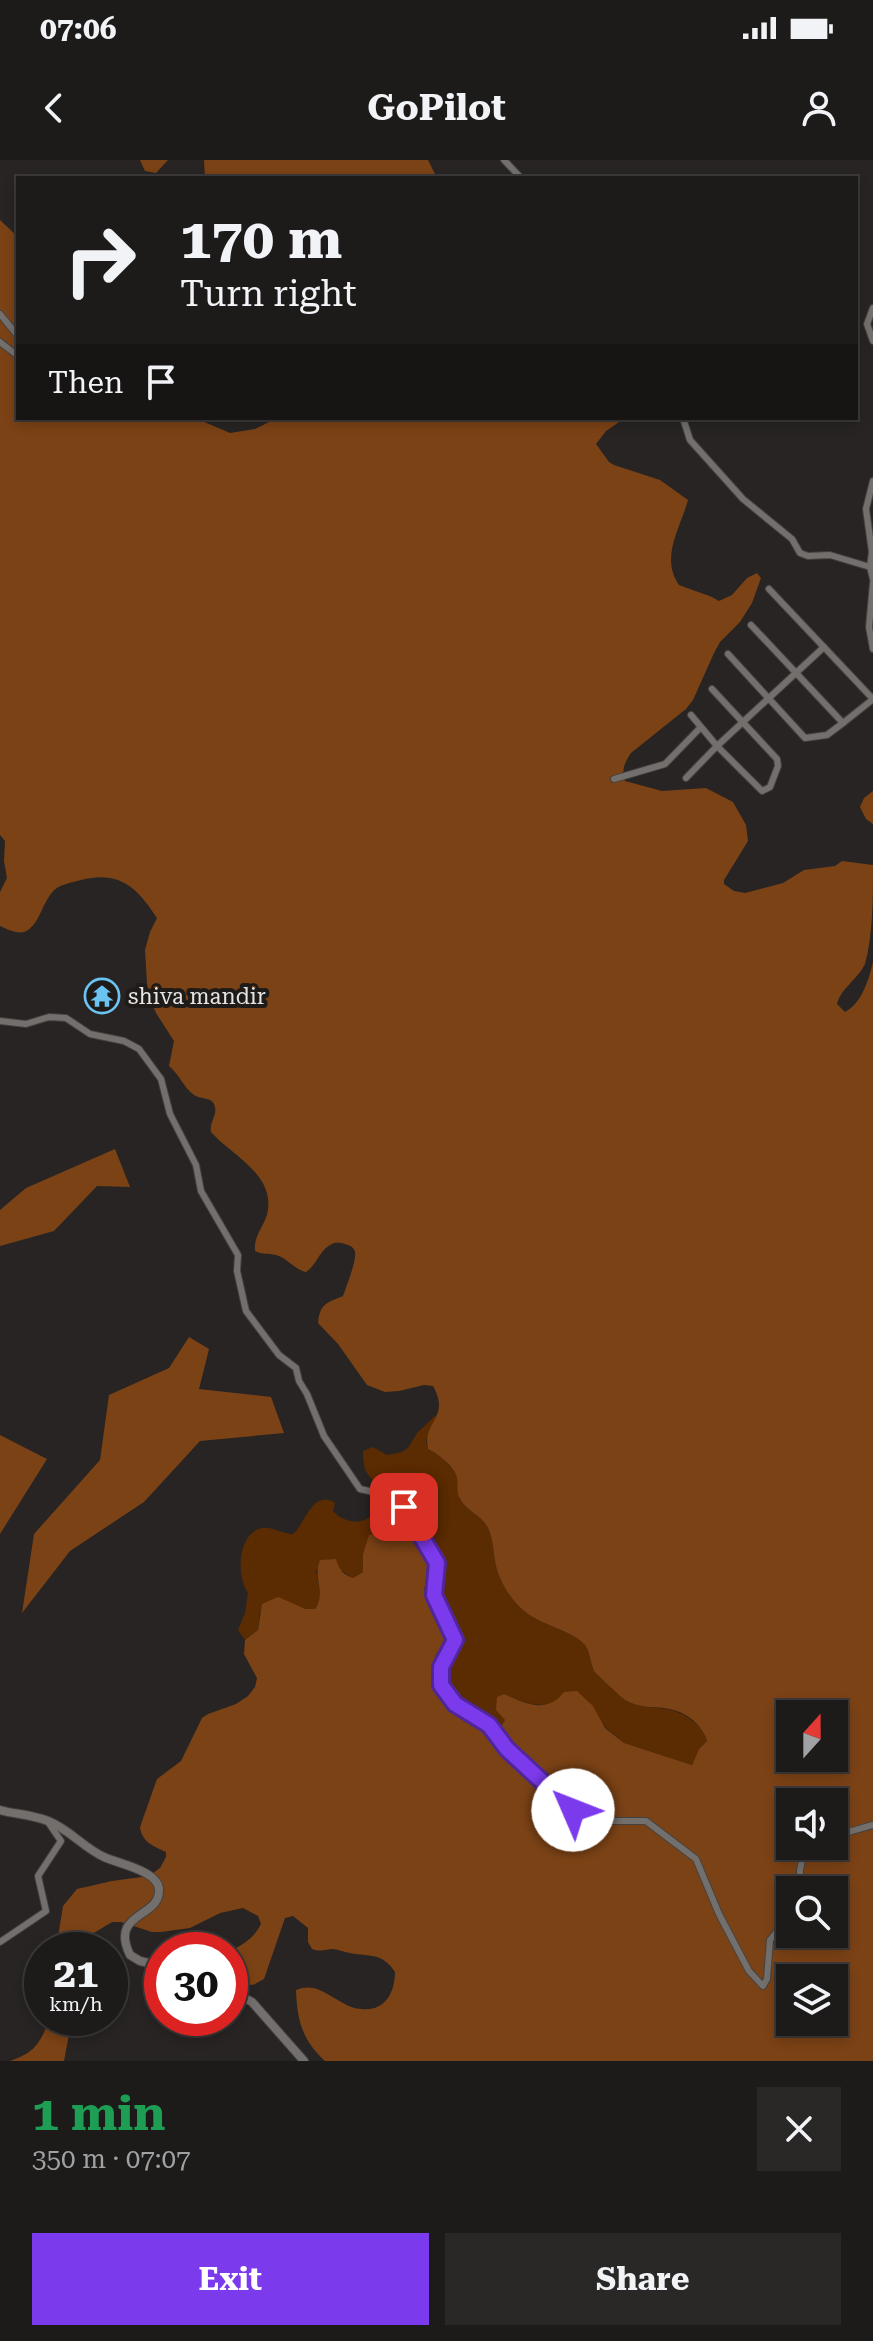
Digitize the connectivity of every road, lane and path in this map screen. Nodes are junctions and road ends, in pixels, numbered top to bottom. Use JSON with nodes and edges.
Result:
{"nodes":[{"id":1,"x":504,"y":160,"type":"edge"},
{"id":2,"x":519,"y":176,"type":"edge"},
{"id":3,"x":873,"y":308,"type":"edge"},
{"id":4,"x":0,"y":314,"type":"edge"},
{"id":5,"x":16,"y":334,"type":"edge"},
{"id":6,"x":873,"y":341,"type":"edge"},
{"id":7,"x":0,"y":342,"type":"edge"},
{"id":8,"x":16,"y":354,"type":"edge"},
{"id":9,"x":684,"y":420,"type":"edge"},
{"id":10,"x":873,"y":481,"type":"edge"},
{"id":11,"x":870,"y":567,"type":"junction"},
{"id":12,"x":873,"y":581,"type":"edge"},
{"id":13,"x":769,"y":589,"type":"dead end"},
{"id":14,"x":751,"y":625,"type":"dead end"},
{"id":15,"x":824,"y":647,"type":"junction"},
{"id":16,"x":873,"y":649,"type":"edge"},
{"id":17,"x":728,"y":654,"type":"dead end"},
{"id":18,"x":797,"y":672,"type":"junction"},
{"id":19,"x":712,"y":689,"type":"dead end"},
{"id":20,"x":768,"y":699,"type":"junction"},
{"id":21,"x":872,"y":699,"type":"edge"},
{"id":22,"x":691,"y":715,"type":"dead end"},
{"id":23,"x":743,"y":722,"type":"junction"},
{"id":24,"x":843,"y":723,"type":"junction"},
{"id":25,"x":700,"y":728,"type":"junction"},
{"id":26,"x":717,"y":746,"type":"junction"},
{"id":27,"x":686,"y":778,"type":"dead end"},
{"id":28,"x":614,"y":779,"type":"dead end"},
{"id":29,"x":0,"y":1021,"type":"edge"},
{"id":30,"x":0,"y":1810,"type":"edge"},
{"id":31,"x":47,"y":1820,"type":"junction"},
{"id":32,"x":873,"y":1825,"type":"edge"},
{"id":33,"x":848,"y":1832,"type":"edge"},
{"id":34,"x":776,"y":1932,"type":"edge"},
{"id":35,"x":0,"y":1942,"type":"edge"},
{"id":36,"x":144,"y":1962,"type":"edge"},
{"id":37,"x":248,"y":2000,"type":"edge"},
{"id":38,"x":304,"y":2061,"type":"edge"}],
"edges":[{"from":1,"to":2,"type":"street"},
{"from":3,"to":6,"type":"street"},
{"from":4,"to":5,"type":"street"},
{"from":7,"to":8,"type":"street"},
{"from":9,"to":11,"type":"street"},
{"from":10,"to":11,"type":"street"},
{"from":11,"to":12,"type":"street"},
{"from":12,"to":16,"type":"street"},
{"from":13,"to":15,"type":"street"},
{"from":14,"to":18,"type":"street"},
{"from":15,"to":18,"type":"street"},
{"from":15,"to":21,"type":"street"},
{"from":17,"to":20,"type":"street"},
{"from":18,"to":20,"type":"street"},
{"from":18,"to":24,"type":"street"},
{"from":19,"to":23,"type":"street"},
{"from":20,"to":23,"type":"street"},
{"from":20,"to":24,"type":"street"},
{"from":21,"to":24,"type":"street"},
{"from":22,"to":25,"type":"street"},
{"from":23,"to":26,"type":"street"},
{"from":23,"to":26,"type":"street"},
{"from":25,"to":26,"type":"street"},
{"from":25,"to":28,"type":"street"},
{"from":26,"to":27,"type":"street"},
{"from":29,"to":34,"type":"street"},
{"from":30,"to":31,"type":"street"},
{"from":31,"to":35,"type":"street"},
{"from":31,"to":36,"type":"street"},
{"from":32,"to":33,"type":"street"},
{"from":37,"to":38,"type":"street"}]}
